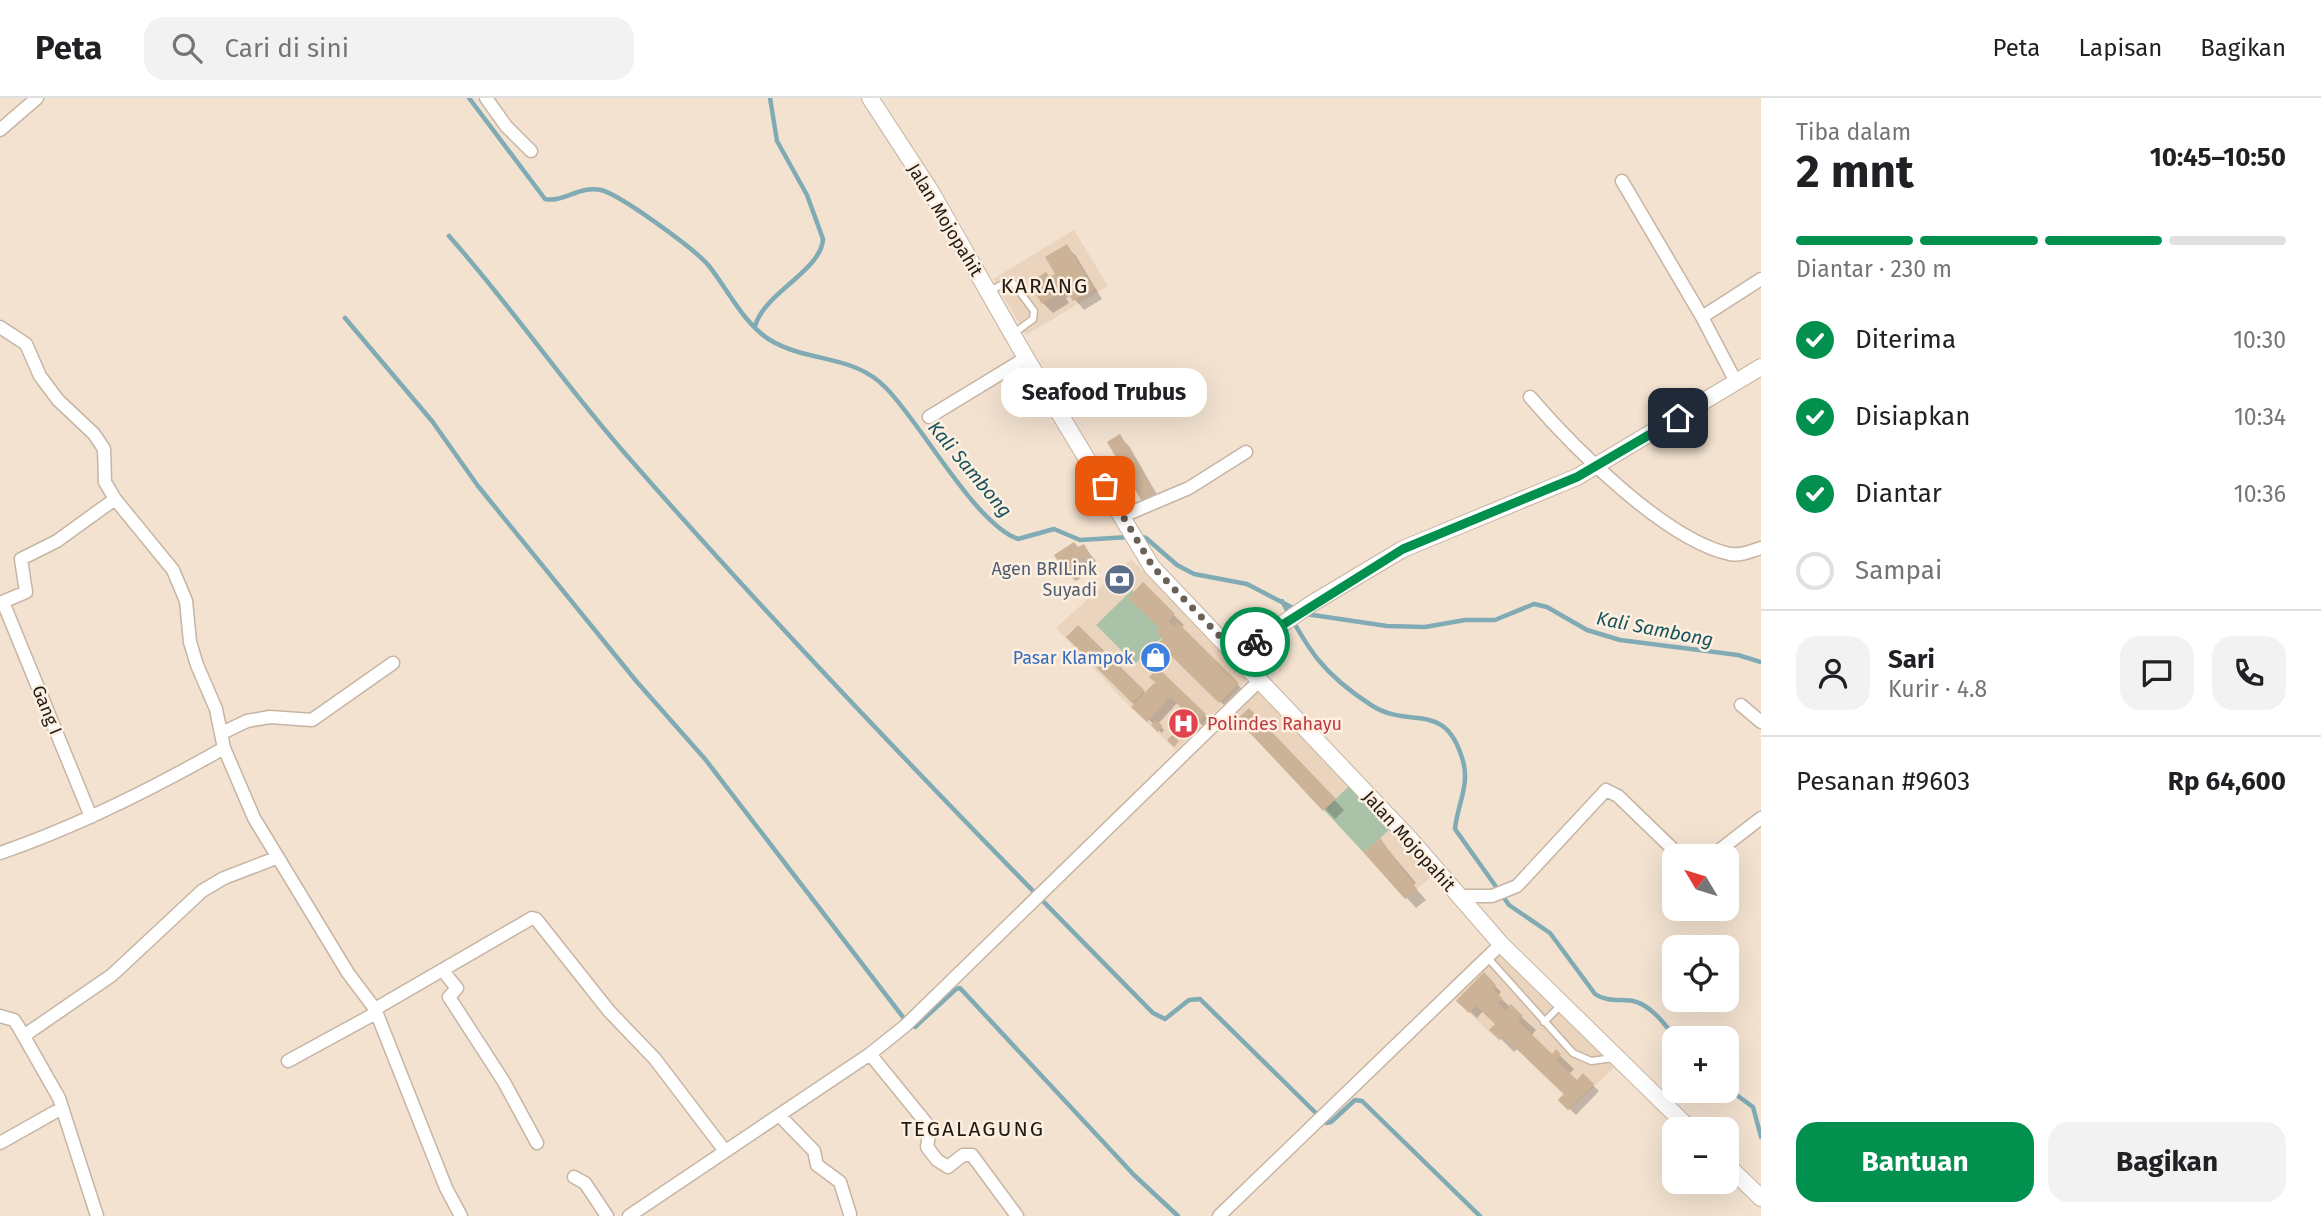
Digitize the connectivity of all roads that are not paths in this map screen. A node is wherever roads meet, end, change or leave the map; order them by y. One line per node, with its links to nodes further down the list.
1 (37, 98): 4 (street)
2 (486, 98): 5 (street)
3 (870, 98): 8 (street, Jalan Mojopahit)
4 (0, 130)
5 (531, 151)
6 (1622, 181): 9 (street)
7 (1761, 279): 9 (street)
8 (988, 292): 11 (street, Jalan Mojopahit); 11 (lane)
9 (1702, 317): 14 (street)
10 (0, 327): 19 (street)
11 (1013, 335): 12 (street, Jalan Mojopahit)
12 (1026, 358): 16 (street); 20 (street, Jalan Mojopahit)
13 (1761, 367): 14 (street)
14 (1735, 380): 18 (street)
15 (1530, 397): 18 (street)
16 (929, 417)
17 (1246, 452): 20 (street)
18 (1600, 466): 21 (street); 23 (street)
19 (115, 499): 22 (street); 28 (street)
20 (1125, 519): 23 (street, Jalan Mojopahit)
21 (1761, 548)
22 (2, 603): 30 (street, Gang I)
23 (1238, 655): 25 (street, Jalan Mojopahit)
24 (393, 663): 28 (street)
25 (1261, 679): 36 (street, Jalan Mojopahit); 47 (street)
26 (1741, 705): 27 (street)
27 (1761, 722)
28 (222, 733): 29 (street)
29 (224, 748): 30 (street); 35 (street)
30 (91, 817): 34 (street)
31 (1761, 818): 33 (street)
32 (1668, 844): 36 (street)
33 (1727, 844)
34 (0, 853)
35 (276, 858): 43 (street); 46 (street)
36 (1459, 896): 37 (street, Jalan Mojopahit)
37 (1501, 944): 38 (street); 39 (street, Jalan Mojopahit)
38 (1487, 957): 41 (lane); 65 (street)
39 (1517, 960): 41 (lane); 42 (street, Jalan Mojopahit)
40 (442, 970): 43 (street); 54 (street); 55 (street)
41 (1502, 973): 45 (lane)
42 (1562, 1004): 45 (lane); 48 (street, Jalan Mojopahit)
43 (375, 1011): 49 (street); 61 (street)
44 (0, 1016): 46 (street)
45 (1544, 1022): 48 (lane)
46 (25, 1035): 50 (street)
47 (870, 1054): 51 (street); 64 (street)
48 (1616, 1057): 52 (street, Jalan Mojopahit)
49 (288, 1061)
50 (62, 1108): 53 (street); 60 (street)
51 (779, 1115): 55 (street); 59 (street)
52 (1678, 1117)
53 (0, 1143)
54 (537, 1143)
55 (725, 1151): 63 (street)
56 (574, 1177): 62 (street)
57 (1739, 1177): 58 (street)
58 (1761, 1198)
59 (850, 1214)
60 (97, 1216)
61 (461, 1216)
62 (607, 1216)
63 (629, 1216)
64 (1017, 1216)
65 (1219, 1216)

